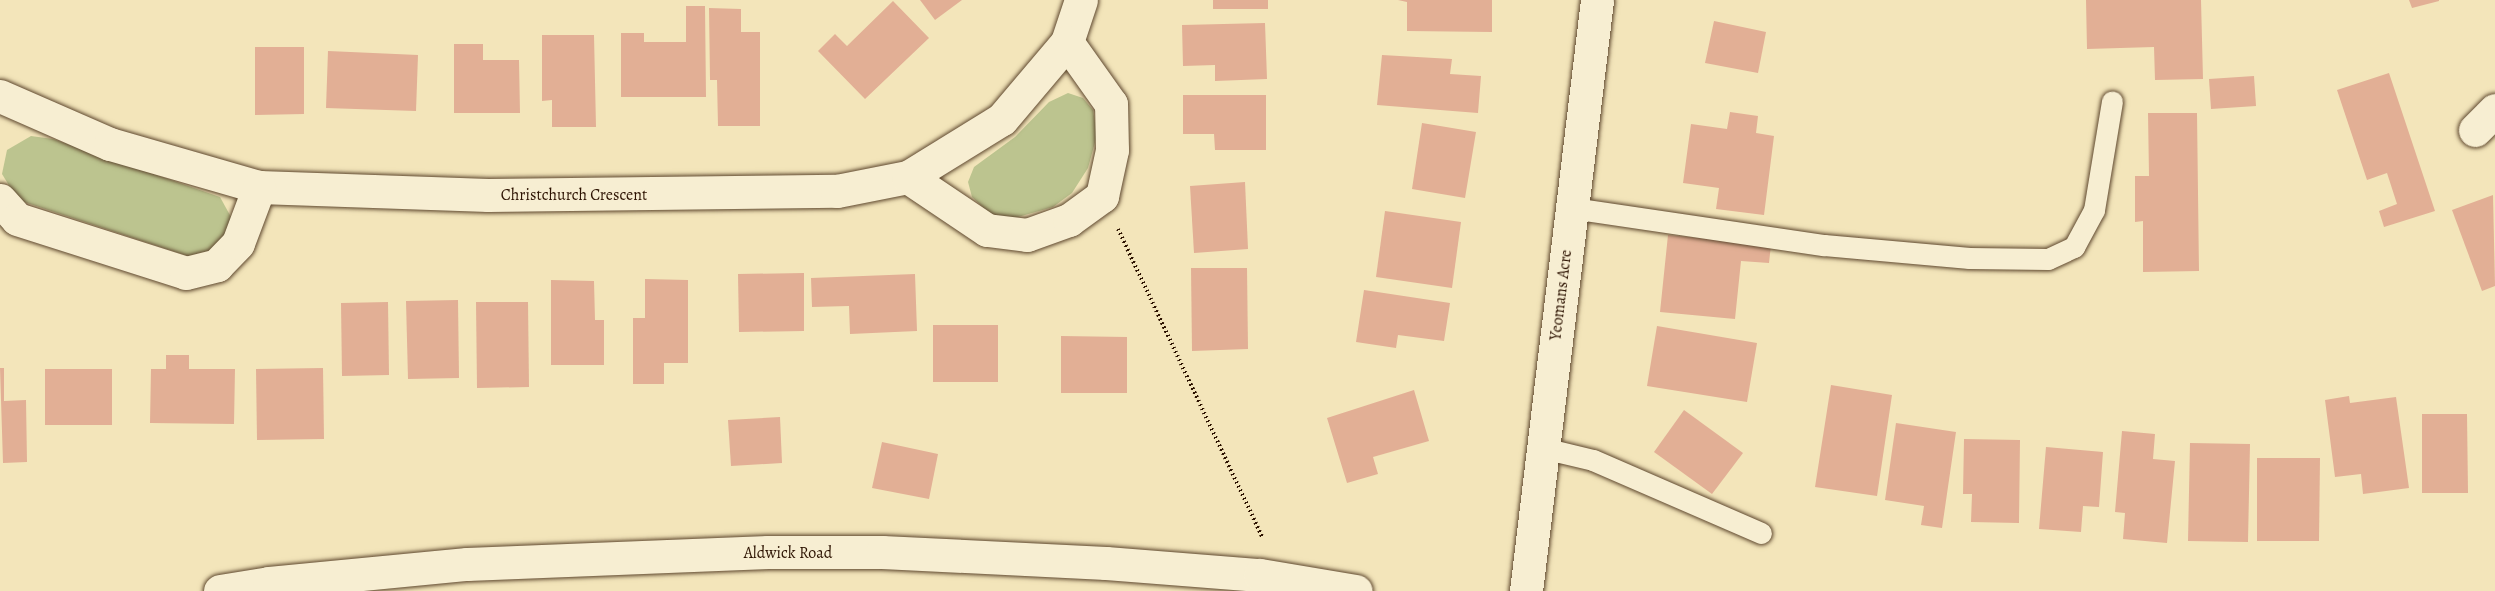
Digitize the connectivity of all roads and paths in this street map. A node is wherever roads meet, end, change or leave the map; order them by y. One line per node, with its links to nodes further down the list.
1 (1081, 0): 3 (street, Christchurch Crescent)
2 (1597, 0): 10 (street, Yeomans Acre)
3 (1067, 42): 6 (street, Christchurch Crescent); 8 (street)
4 (0, 96): 7 (street, Christchurch Crescent)
5 (2112, 101): 10 (lane)
6 (908, 177): 7 (street, Christchurch Crescent); 8 (street)
7 (259, 187): 9 (street)
8 (1102, 196): 13 (path)
9 (0, 200)
10 (1572, 208): 11 (street, Yeomans Acre)
11 (1543, 448): 12 (lane); 16 (street, Yeomans Acre)
12 (1761, 533)
13 (1260, 575): 14 (street, Aldwick Road); 15 (street, Aldwick Road)
14 (220, 591)
15 (1350, 591)
16 (1526, 591)

